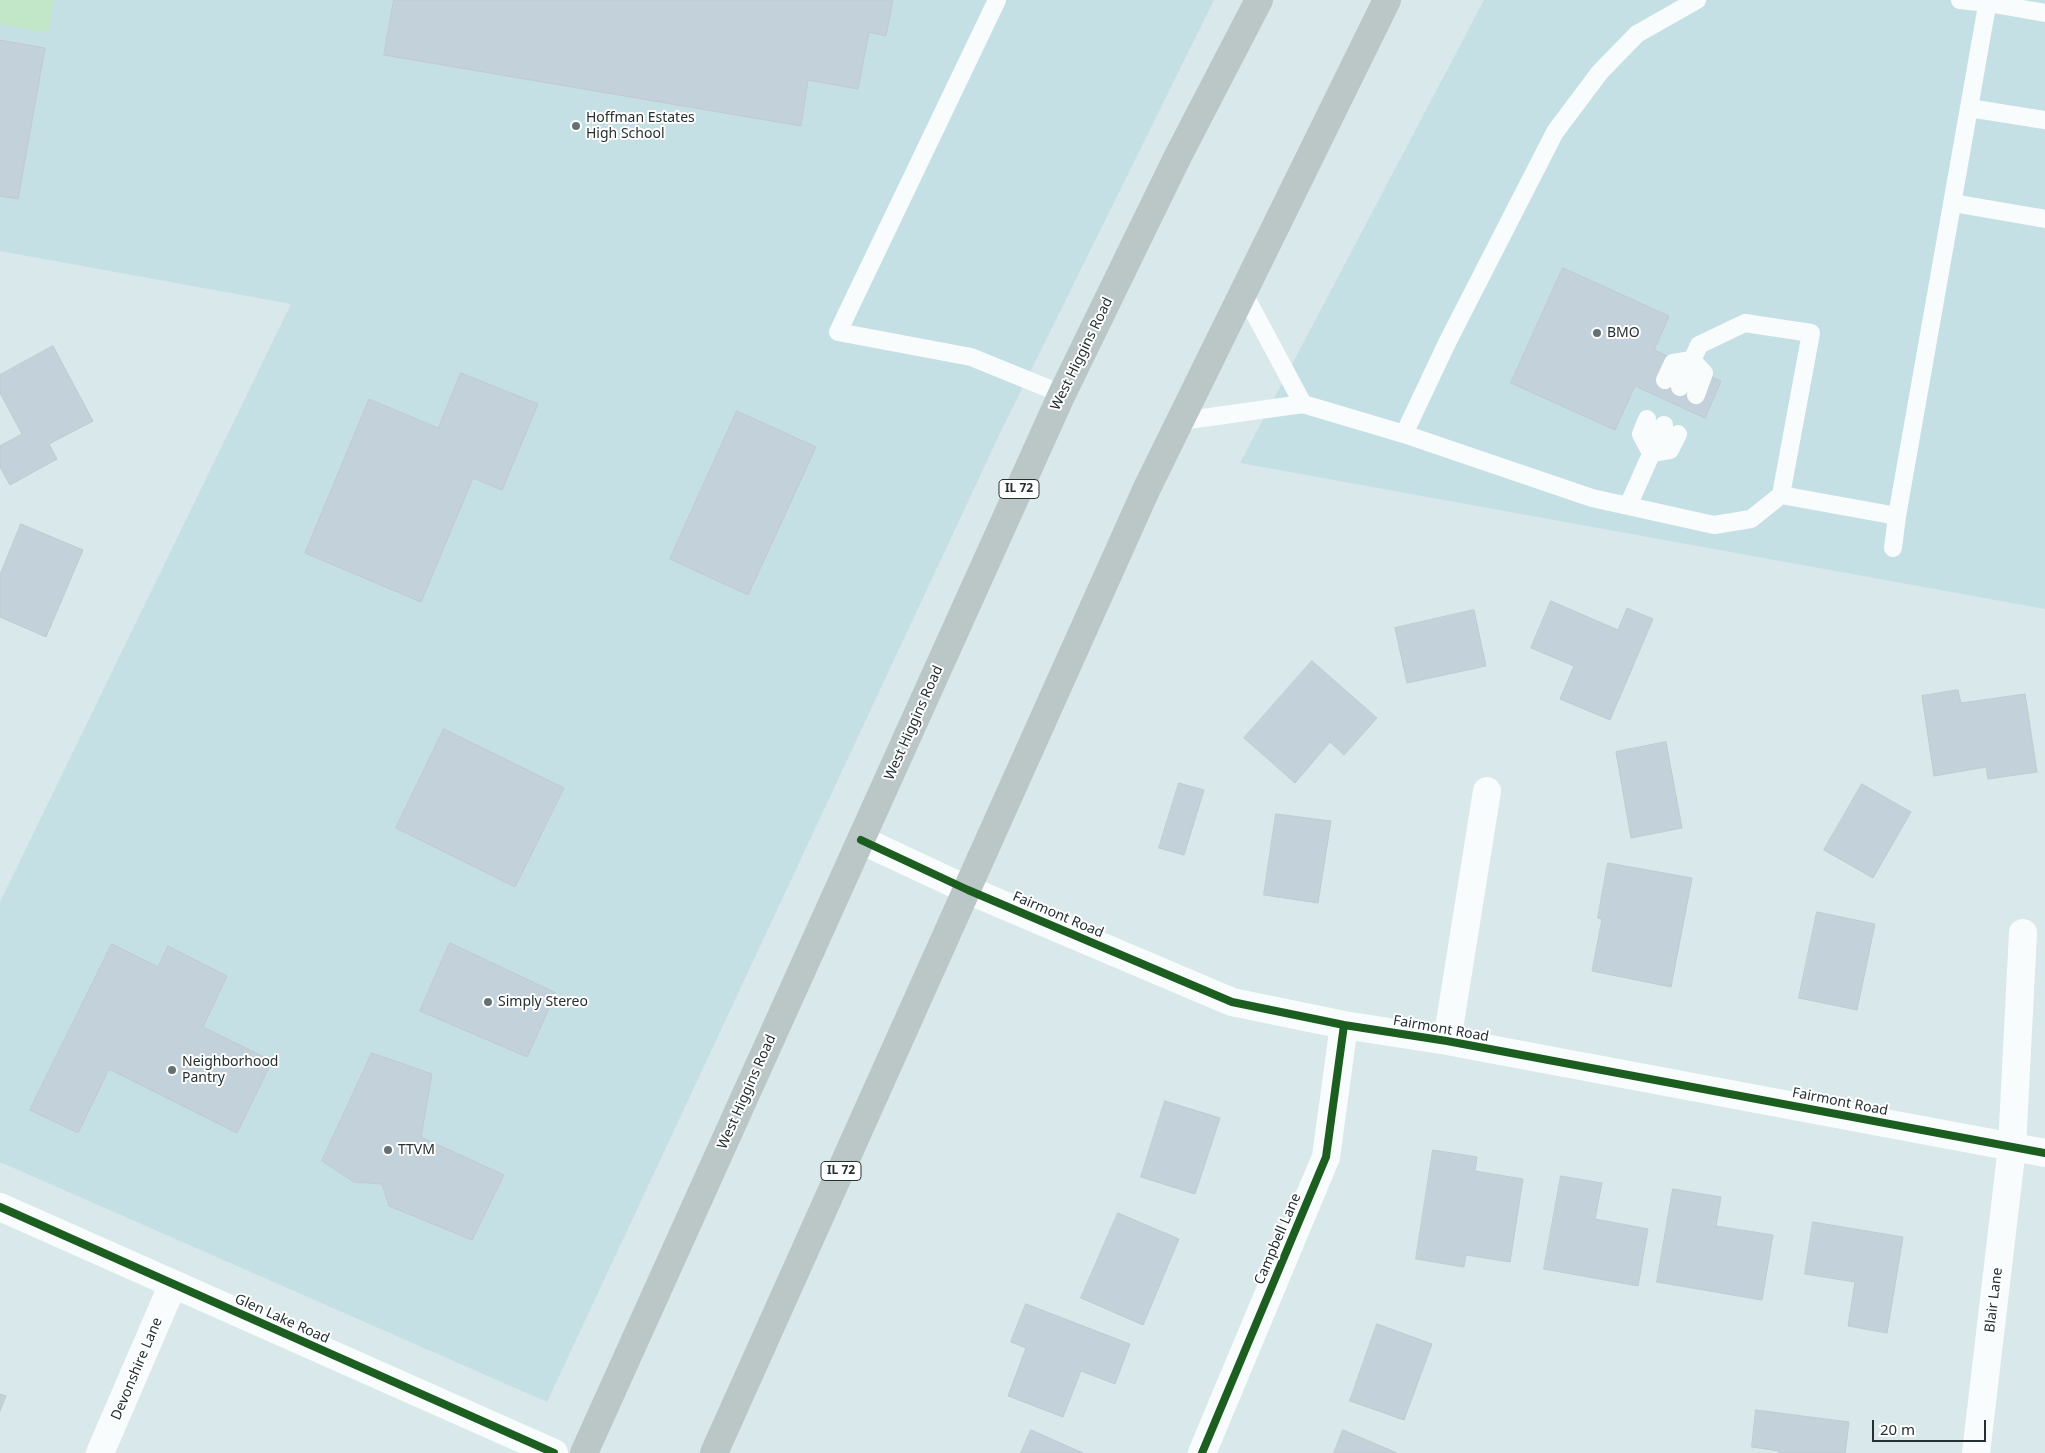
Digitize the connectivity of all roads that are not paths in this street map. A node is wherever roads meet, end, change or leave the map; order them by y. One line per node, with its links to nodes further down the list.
1 (997, 0): 15 (lane)
2 (1259, 0): 15 (main road, West Higgins Road / IL 72)
3 (1387, 0): 12 (main road, IL 72)
4 (1697, 0): 21 (lane)
5 (1960, 0): 6 (lane)
6 (1988, 1): 7 (lane); 8 (lane)
7 (2045, 14)
8 (1969, 108): 9 (lane); 10 (lane)
9 (2045, 120)
10 (1953, 203): 11 (lane); 25 (lane)
11 (2045, 219)
12 (1243, 292): 17 (lane); 19 (main road, IL 72)
13 (1692, 360): 14 (lane); 16 (lane); 23 (lane)
14 (1672, 383)
15 (1062, 394): 28 (main road, West Higgins Road / IL 72)
16 (1696, 395)
17 (1303, 404): 19 (lane); 21 (lane)
18 (1647, 419): 22 (lane)
19 (1181, 421): 29 (main road, IL 72)
20 (1671, 430): 22 (lane)
21 (1404, 434): 24 (lane)
22 (1651, 453): 24 (lane)
23 (1781, 495): 24 (lane); 25 (lane)
24 (1628, 506)
25 (1897, 516): 26 (lane)
26 (1893, 548)
27 (1487, 791): 32 (street, Fairmont Road)
28 (861, 840): 29 (street, Fairmont Road); 39 (main road, West Higgins Road / IL 72)
29 (968, 890): 31 (street, Fairmont Road); 40 (main road, IL 72)
30 (2023, 933): 33 (street)
31 (1344, 1025): 32 (street, Fairmont Road); 41 (street, Campbell Lane)
32 (1447, 1042): 33 (street, Fairmont Road)
33 (2012, 1147): 34 (street, Fairmont Road); 42 (street, Blair Lane)
34 (2045, 1152)
35 (0, 1207): 36 (street, Glen Lake Road)
36 (173, 1284): 37 (street, Devonshire Lane); 38 (street, Glen Lake Road)
37 (100, 1453)
38 (554, 1453)
39 (584, 1453)
40 (714, 1453)
41 (1202, 1453)
42 (1976, 1453)

